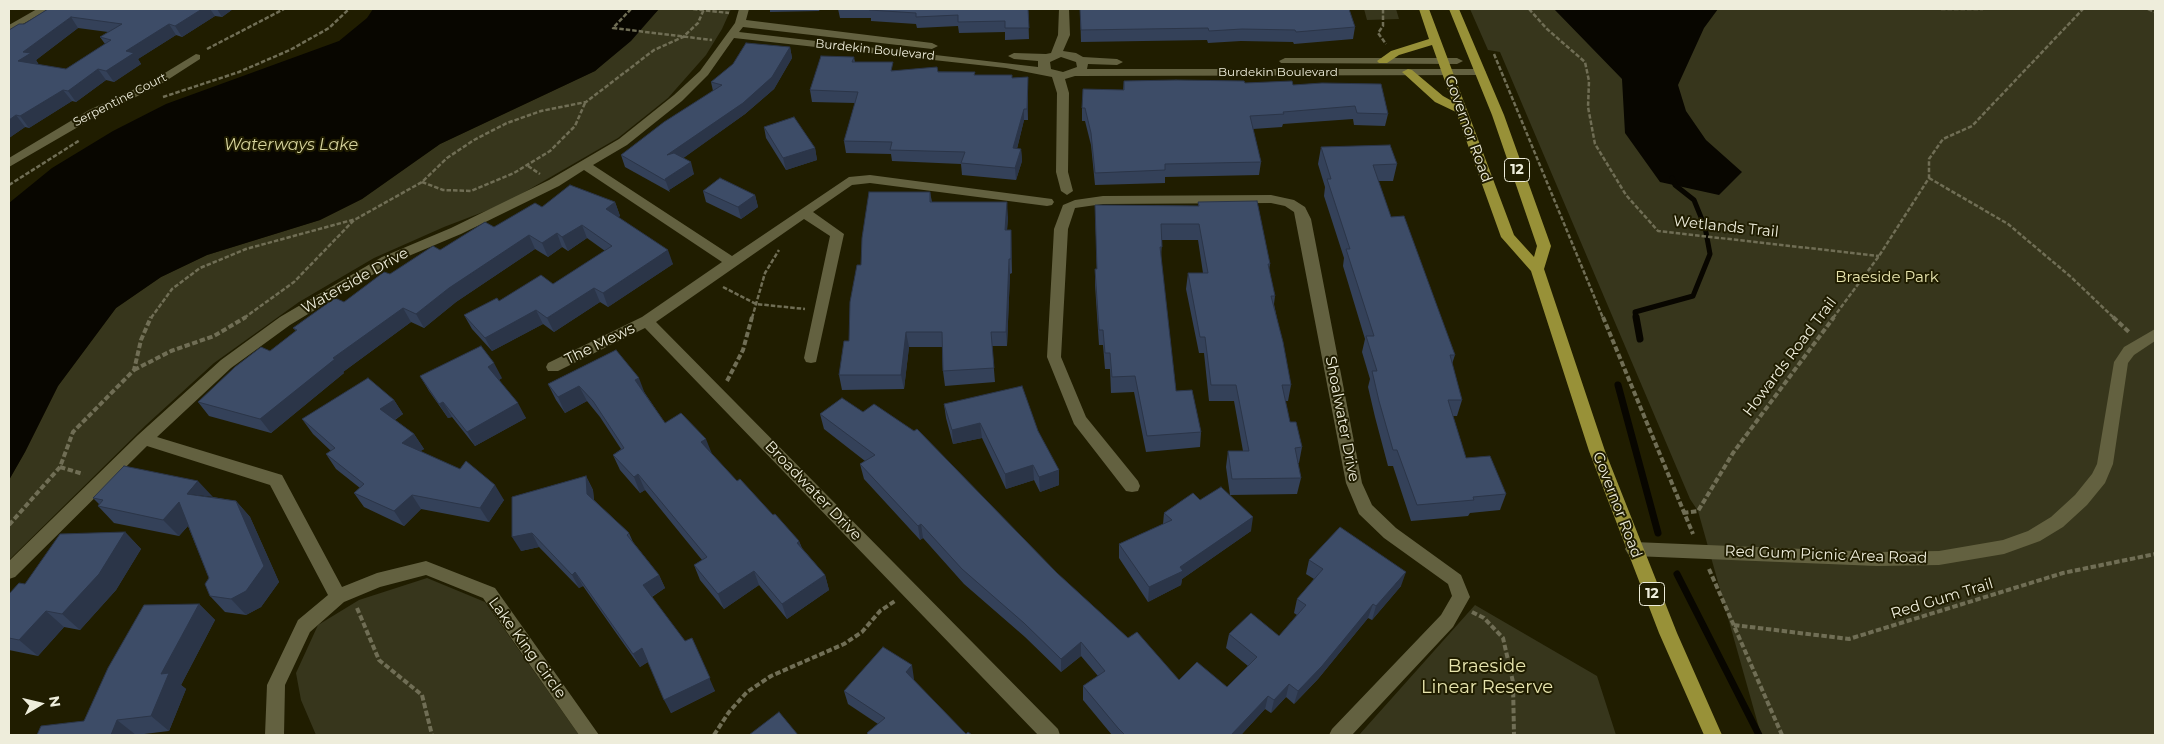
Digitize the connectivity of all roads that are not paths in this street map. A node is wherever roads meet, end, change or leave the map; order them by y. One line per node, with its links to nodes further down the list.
1 (24, 9): 6 (street)
2 (44, 9): 8 (street)
3 (1064, 9): 9 (street)
4 (1424, 9): 10 (main road, Governor Road / 12)
5 (1454, 9): 16 (main road, Governor Road / 12)
6 (9, 17)
7 (737, 25): 11 (street, Burdekin Boulevard); 18 (street, Burdekin Boulevard); 23 (street, Waterside Drive)
8 (9, 29)
9 (1064, 35): 11 (street); 13 (street)
10 (1436, 40): 14 (main road); 15 (main road, Governor Road / 12)
11 (1052, 56): 13 (street, Burdekin Boulevard); 18 (street)
12 (196, 57): 22 (street, Serpentine Court)
13 (1076, 57): 14 (street, Burdekin Boulevard); 19 (street)
14 (1383, 61): 15 (street, Burdekin Boulevard)
15 (1445, 67): 16 (street, Burdekin Boulevard); 17 (street, Burdekin Boulevard); 21 (main road, Governor Road / 12)
16 (1478, 67): 27 (main road, Governor Road / 12)
17 (1408, 72): 19 (street, Burdekin Boulevard); 21 (main road)
18 (1052, 74): 19 (street, Burdekin Boulevard); 20 (street)
19 (1074, 74): 20 (street)
20 (1063, 93): 24 (street)
21 (1461, 110): 27 (main road, Governor Road / 12)
22 (9, 164)
23 (586, 166): 26 (street); 32 (street, Waterside Drive)
24 (1062, 199): 25 (street); 33 (street); 40 (street, Shoalwater Drive)
25 (803, 212): 26 (street); 30 (street)
26 (733, 263): 28 (street)
27 (1537, 269): 34 (main road, Governor Road / 12)
28 (647, 321): 31 (street, The Mews); 39 (street, Broadwater Drive)
29 (2155, 334): 34 (street, Red Gum Picnic Area Road)
30 (811, 358)
31 (553, 367)
32 (144, 439): 35 (street, Waterside Drive); 36 (street)
33 (1132, 486)
34 (1634, 549): 41 (main road, Governor Road / 12)
35 (9, 572)
36 (338, 597): 37 (street, Lake King Circle); 38 (street, Lake King Circle)
37 (274, 735)
38 (590, 735)
39 (1051, 735)
40 (1339, 735)
41 (1713, 735)

